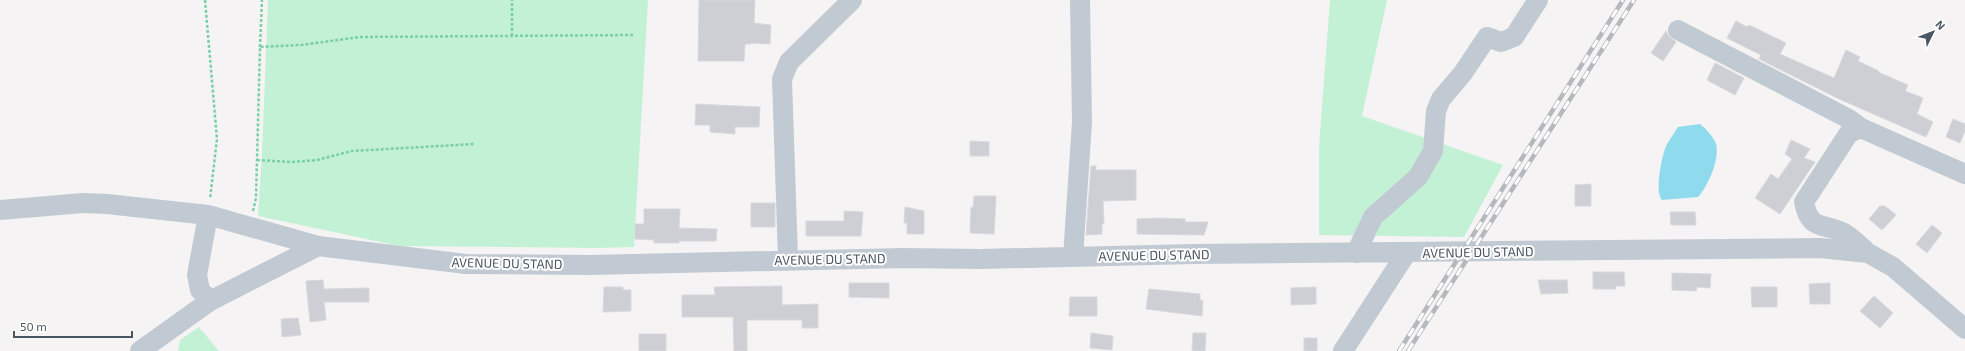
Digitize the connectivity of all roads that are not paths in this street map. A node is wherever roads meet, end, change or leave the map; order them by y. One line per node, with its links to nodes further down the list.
1 (852, 0): 14 (street)
2 (1080, 0): 13 (street)
3 (1538, 0): 11 (street)
4 (1678, 30): 5 (street)
5 (1861, 128): 6 (street); 12 (street)
6 (1965, 174)
7 (0, 210): 8 (street, AVENUE DU STAND)
8 (208, 215): 9 (street, AVENUE DU STAND); 15 (street)
9 (318, 246): 14 (street, AVENUE DU STAND); 15 (street)
10 (1407, 252): 11 (street, AVENUE DU STAND); 12 (street, AVENUE DU STAND); 18 (street)
11 (1356, 253): 13 (street, AVENUE DU STAND)
12 (1868, 253): 16 (street, AVENUE DU STAND)
13 (1073, 257): 14 (street, AVENUE DU STAND)
14 (788, 259)
15 (210, 300): 17 (street)
16 (1965, 329)
17 (140, 351)
18 (1343, 351)

